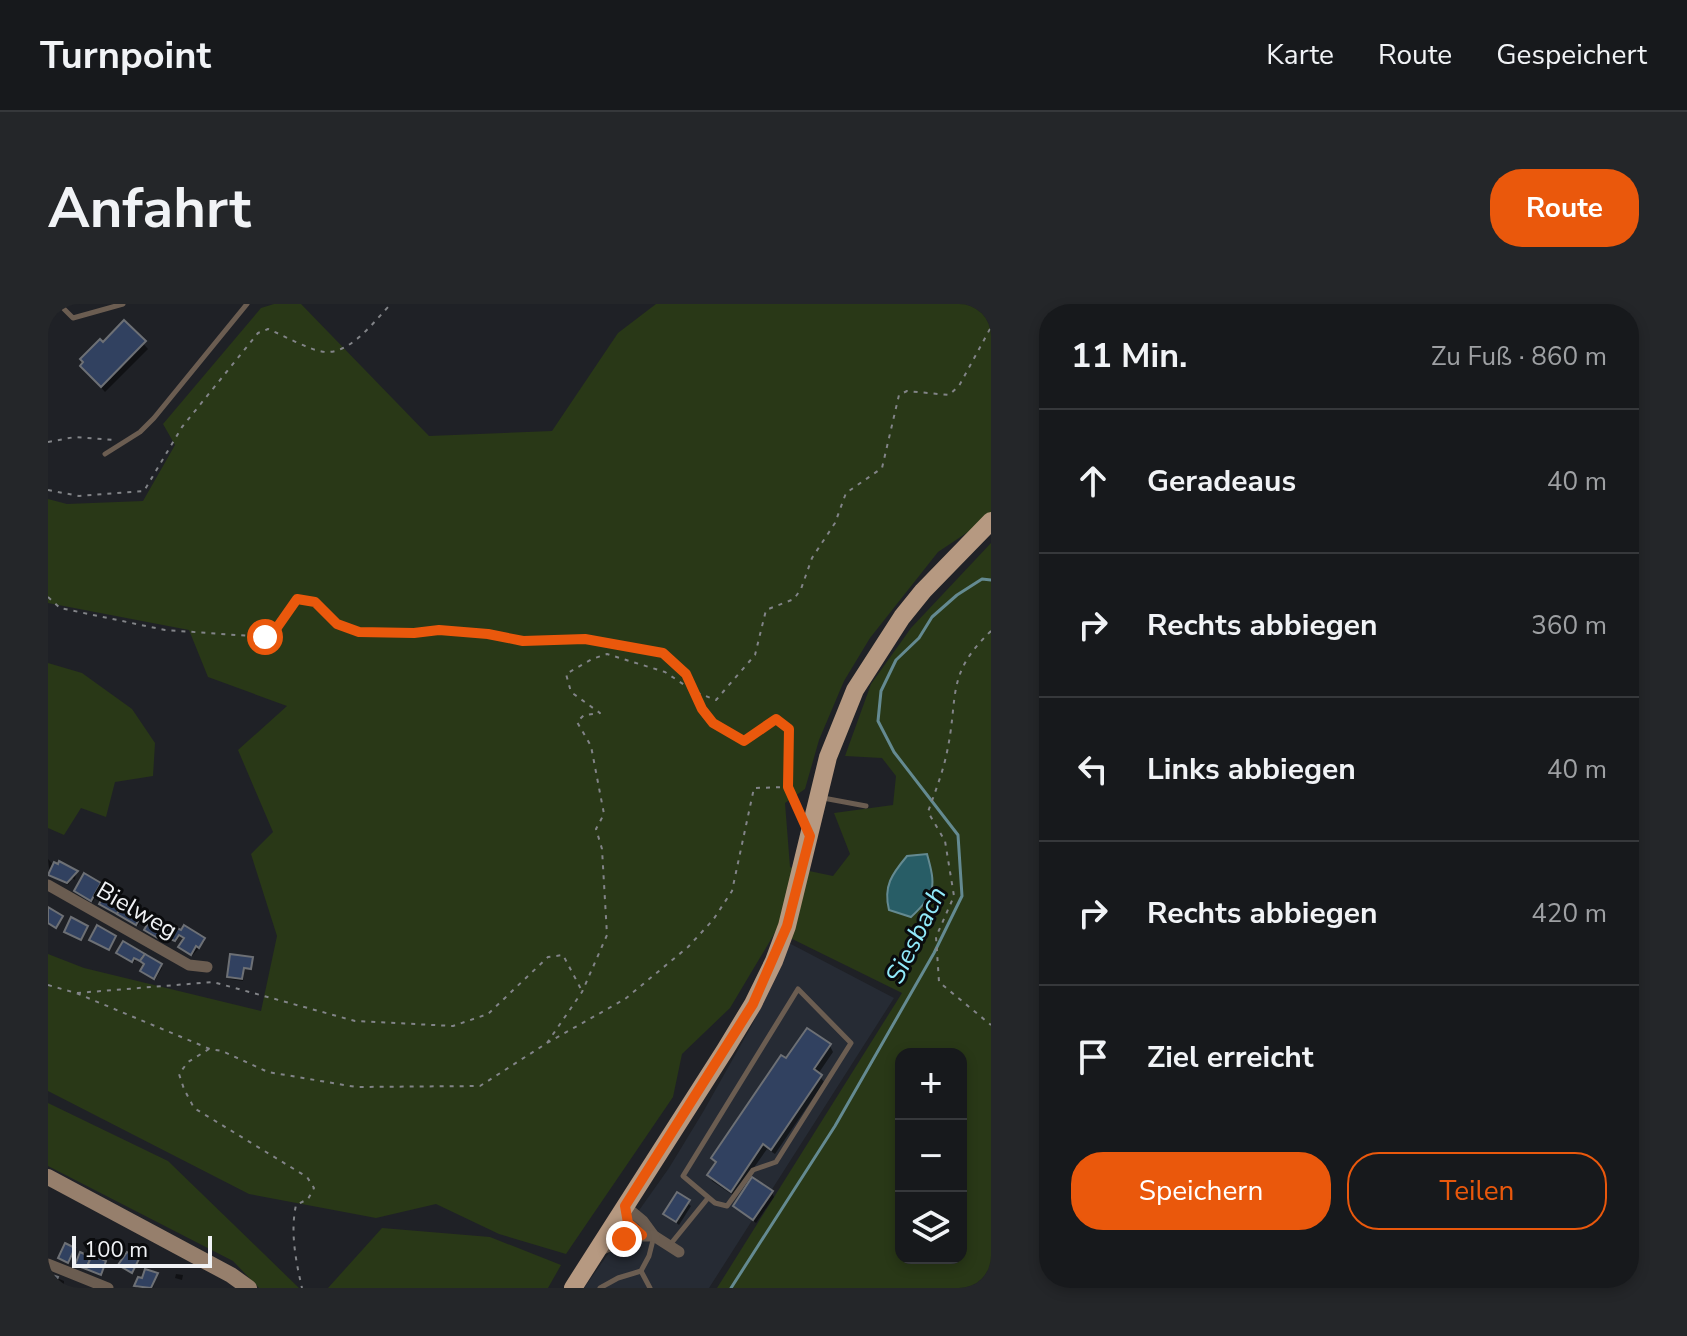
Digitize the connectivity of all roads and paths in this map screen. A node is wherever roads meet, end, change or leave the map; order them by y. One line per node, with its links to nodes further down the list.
1 (59, 304): 2 (lane)
2 (123, 304)
3 (247, 304): 6 (lane)
4 (391, 304): 9 (path)
5 (991, 327): 13 (path)
6 (126, 441): 7 (path); 8 (lane)
7 (48, 442)
8 (105, 454)
9 (48, 490)
10 (991, 521): 15 (main road)
11 (48, 597): 13 (path)
12 (991, 631): 23 (path)
13 (695, 692): 14 (path); 21 (path)
14 (788, 787): 17 (path); 24 (path)
15 (818, 797): 16 (lane); 17 (main road)
16 (866, 806)
17 (810, 836): 28 (main road)
18 (48, 885): 19 (street, Bielweg)
19 (207, 967)
20 (48, 985): 22 (path)
21 (582, 992): 22 (path); 24 (path)
22 (76, 993): 25 (path)
23 (991, 1025)
24 (547, 1043): 25 (path)
25 (210, 1049): 36 (path)
26 (48, 1177): 35 (street)
27 (708, 1198): 27 (lane); 30 (lane)
28 (625, 1206): 29 (street); 31 (main road)
29 (648, 1236): 30 (street); 31 (street); 33 (lane)
30 (674, 1249)
31 (595, 1252): 37 (main road)
32 (48, 1264): 34 (street)
33 (641, 1271): 38 (lane); 39 (lane)
34 (108, 1288)
35 (249, 1288)
36 (302, 1288)
37 (573, 1288)
38 (600, 1288)
39 (650, 1288)

